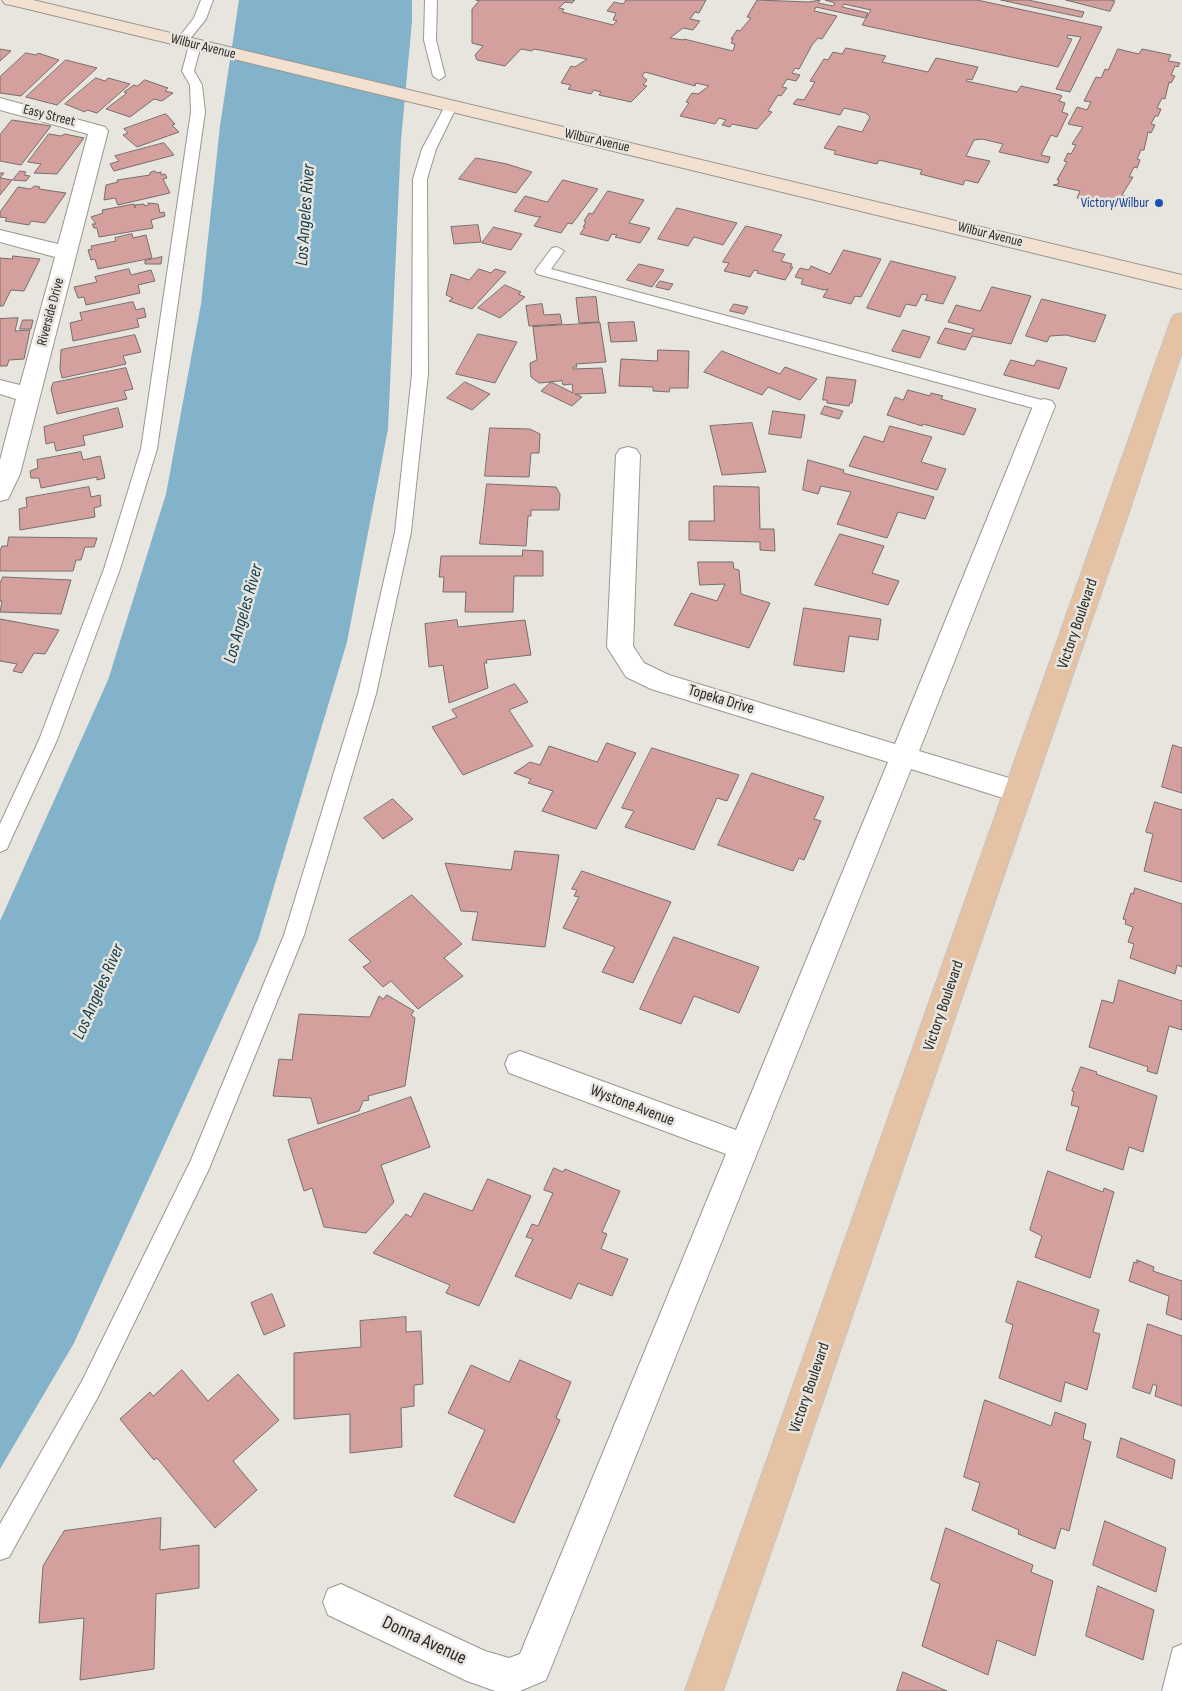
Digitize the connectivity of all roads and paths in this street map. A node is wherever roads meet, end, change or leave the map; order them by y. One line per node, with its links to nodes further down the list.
1 (11, 0): 4 (main road, Wilbur Avenue)
2 (207, 0): 4 (lane)
3 (431, 0): 5 (lane)
4 (194, 45): 7 (main road, Wilbur Avenue); 21 (lane)
5 (439, 76)
6 (0, 104): 8 (street, Easy Street)
7 (441, 104): 12 (main road, Wilbur Avenue); 24 (lane)
8 (98, 130): 10 (street, Riverside Drive)
9 (0, 236): 10 (street)
10 (68, 251): 15 (street, Riverside Drive)
11 (557, 251): 16 (lane)
12 (1182, 282)
13 (1182, 320): 20 (main road, Victory Boulevard)
14 (0, 387): 15 (street)
15 (28, 396): 18 (street, Riverside Drive)
16 (1044, 406): 19 (street)
17 (628, 455): 19 (street, Topeka Drive)
18 (0, 493)
19 (903, 757): 20 (street, Topeka Drive); 23 (street)
20 (1019, 792): 27 (main road, Victory Boulevard)
21 (0, 844)
22 (520, 1064): 23 (street, Wystone Avenue)
23 (744, 1147): 25 (street, Donna Avenue)
24 (0, 1548)
25 (341, 1602)
26 (1182, 1657): 28 (lane)
27 (704, 1691)
28 (1175, 1691)

